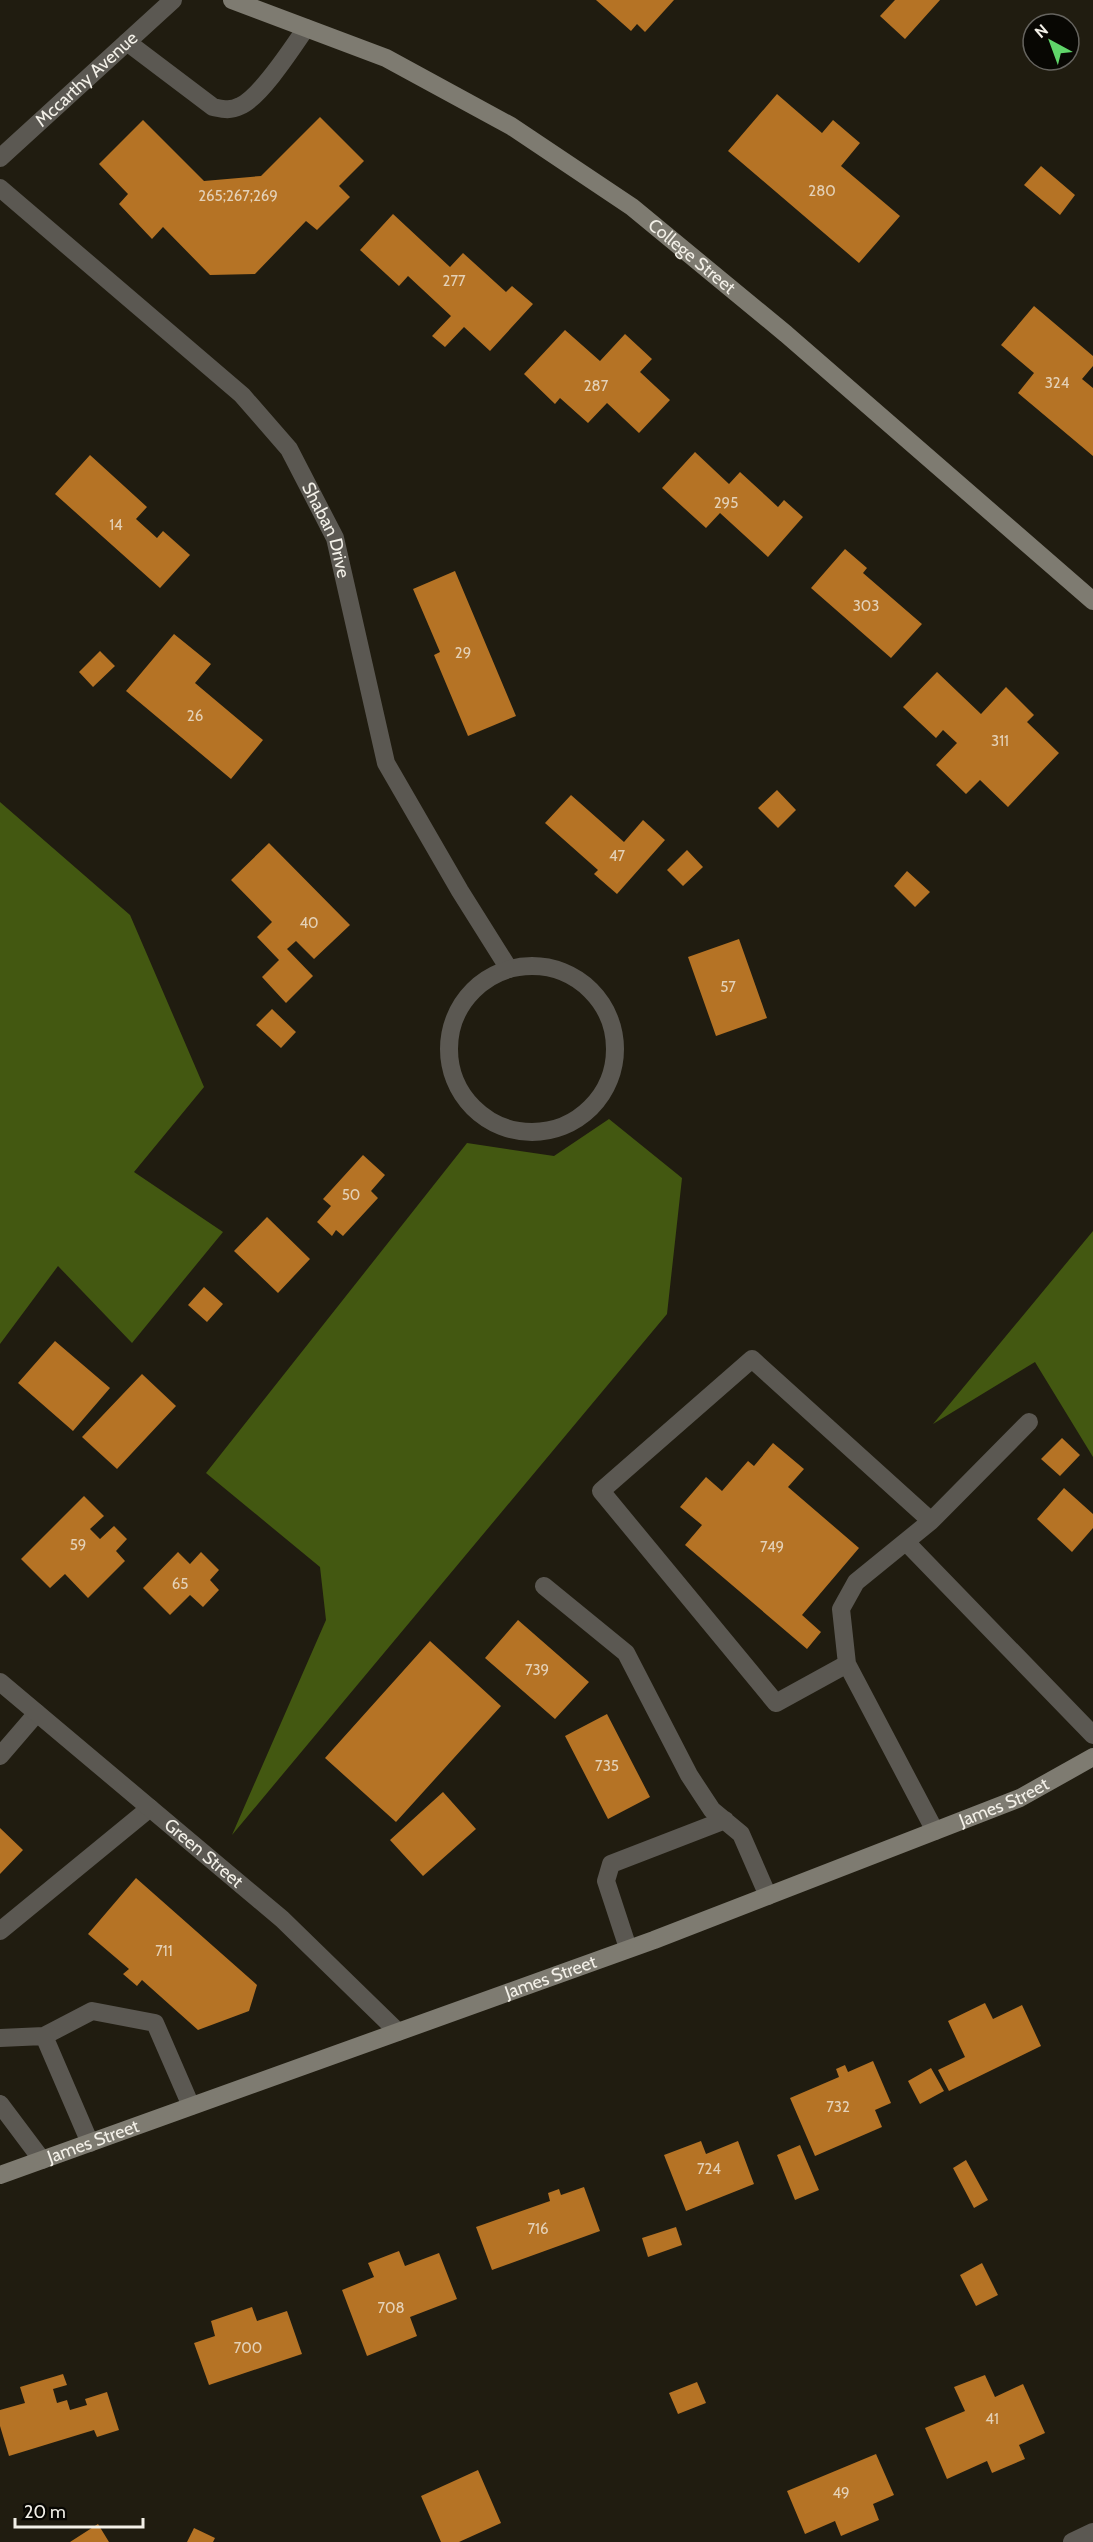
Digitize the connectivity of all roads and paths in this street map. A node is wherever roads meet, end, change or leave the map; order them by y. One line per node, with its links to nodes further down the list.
1 (173, 0): 4 (street, Mccarthy Avenue)
2 (232, 0): 3 (main road, College Street)
3 (306, 28): 4 (street); 7 (main road, College Street)
4 (127, 42): 5 (street, Mccarthy Avenue)
5 (0, 158)
6 (0, 188): 8 (street, Shaban Drive)
7 (1093, 601)
8 (509, 969): 8 (street)
9 (1029, 1422): 10 (street)
10 (931, 1521): 11 (street); 13 (street)
11 (906, 1542): 13 (street); 16 (street)
12 (544, 1586): 20 (street)
13 (847, 1664): 21 (street)
14 (0, 1682): 15 (street, Green Street)
15 (37, 1713): 17 (street); 19 (street, Green Street)
16 (1093, 1735)
17 (0, 1756)
18 (1093, 1757): 21 (main road, James Street)
19 (150, 1808): 23 (street); 25 (street, Green Street)
20 (725, 1820): 22 (street); 24 (street)
21 (935, 1831): 22 (main road, James Street)
22 (768, 1896): 24 (main road, James Street)
23 (0, 1931)
24 (628, 1947): 25 (main road, James Street)
25 (398, 2032): 29 (main road, James Street)
26 (44, 2036): 27 (street); 29 (street); 30 (street)
27 (0, 2038)
28 (0, 2104): 31 (street)
29 (191, 2106): 30 (main road, James Street)
30 (90, 2142): 31 (main road, James Street)
31 (42, 2160): 32 (main road, James Street)
32 (0, 2175)
33 (1093, 2532): 34 (street)
34 (1072, 2542)

